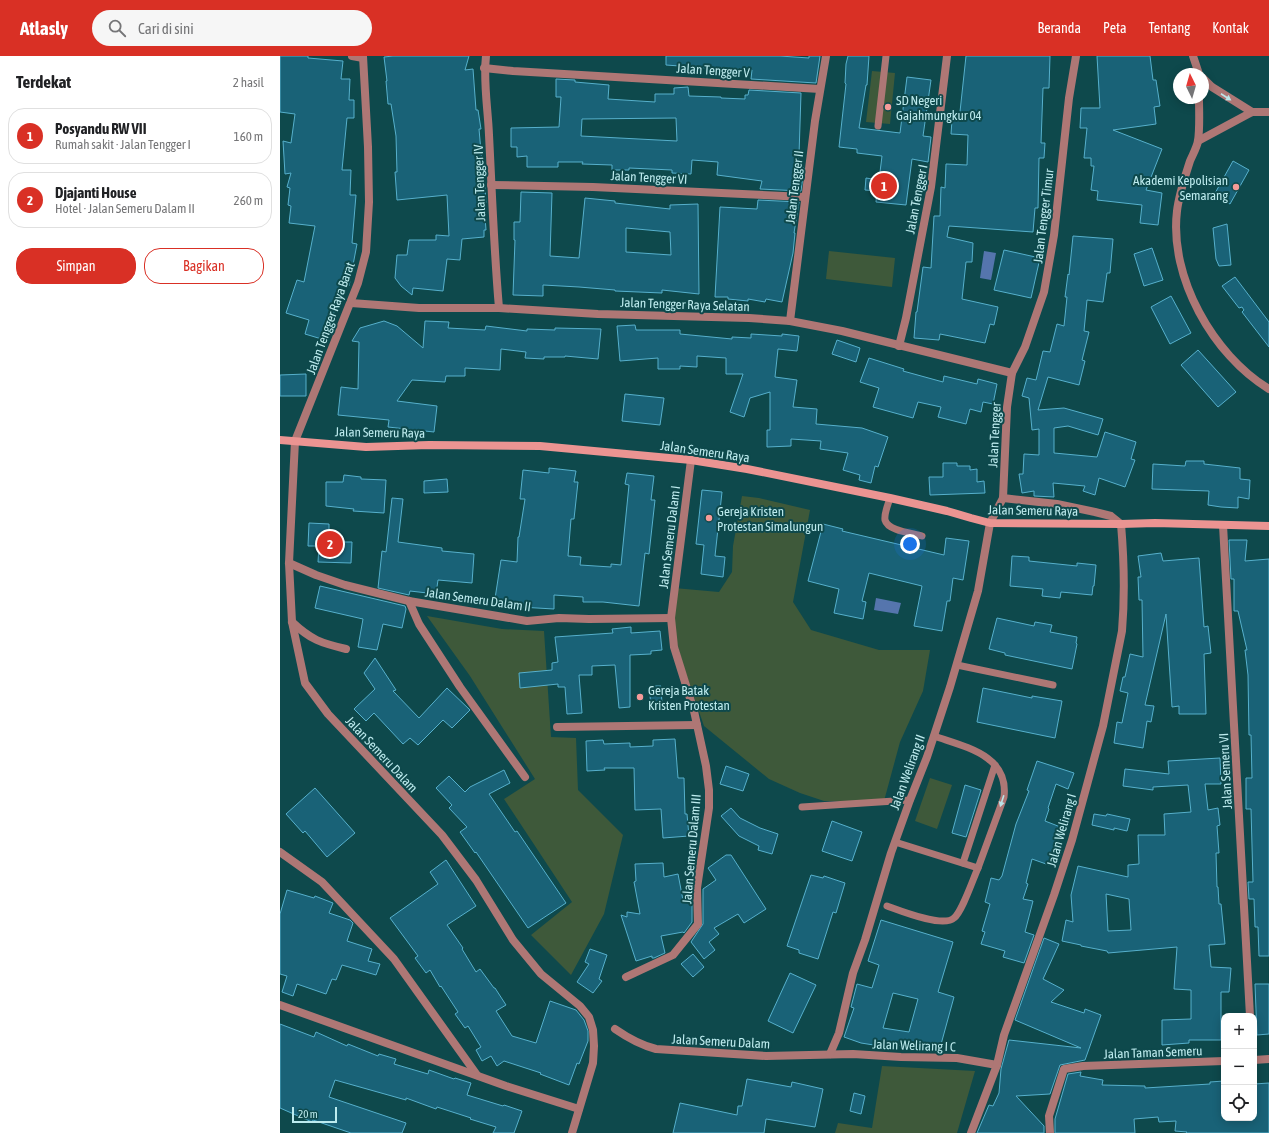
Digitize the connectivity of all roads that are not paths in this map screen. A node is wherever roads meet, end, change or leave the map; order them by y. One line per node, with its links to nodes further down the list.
1 (352, 56): 8 (street)
2 (486, 56): 9 (street, Jalan Tengger IV)
3 (826, 56): 12 (street, Jalan Tengger II)
4 (886, 56): 16 (lane)
5 (947, 56): 23 (street, Jalan Tengger I)
6 (1076, 56): 24 (street, Jalan Tengger Timur)
7 (1193, 56): 10 (street)
8 (363, 57): 20 (street, Jalan Tengger Raya Barat)
9 (484, 68): 12 (street, Jalan Tengger V); 18 (street, Jalan Tengger IV)
10 (1197, 68)
11 (1209, 85): 14 (street, one-way to 14)
12 (820, 89): 19 (street, Jalan Tengger II)
13 (1199, 104): 17 (street)
14 (1252, 112): 15 (street); 17 (street)
15 (1269, 112)
16 (878, 126)
17 (1198, 141): 25 (street)
18 (491, 185): 19 (street, Jalan Tengger VI); 21 (street, Jalan Tengger IV)
19 (805, 197): 22 (street, Jalan Tengger II)
20 (351, 303): 21 (street, Jalan Tengger Raya Selatan); 27 (street, Jalan Tengger Raya Barat)
21 (498, 308): 22 (street, Jalan Tengger Raya Selatan)
22 (790, 321): 23 (street, Jalan Tengger Raya Selatan)
23 (899, 346): 24 (street, Jalan Tengger Raya Selatan)
24 (1012, 373): 30 (street, Jalan Tengger)
25 (1269, 389)
26 (280, 440): 27 (street, Jalan Semeru Raya)
27 (295, 441): 28 (street, Jalan Semeru Raya); 36 (street, Jalan Semeru Dalam)
28 (691, 460): 29 (street, Jalan Semeru Raya); 38 (street, Jalan Semeru Dalam I)
29 (890, 498): 31 (street, Jalan Semeru Raya); 35 (lane)
30 (1003, 498): 31 (street, Jalan Welirang II); 32 (street, Jalan Semeru Raya)
31 (990, 523): 32 (street, Jalan Semeru Raya); 41 (street, Jalan Welirang II)
32 (1121, 524): 33 (street, Jalan Semeru Raya); 63 (street, Jalan Welirang I)
33 (1223, 525): 34 (street, Jalan Semeru Raya); 57 (street, Jalan Semeru VI)
34 (1269, 526)
35 (922, 536)
36 (289, 563): 37 (street, Jalan Semeru Dalam II); 39 (street, Jalan Semeru Dalam)
37 (409, 601): 38 (street, Jalan Semeru Dalam II); 47 (street)
38 (670, 618): 43 (street, Jalan Semeru Dalam III)
39 (292, 622): 40 (street); 65 (street, Jalan Semeru Dalam)
40 (346, 649)
41 (957, 665): 42 (lane); 45 (street, Jalan Welirang II)
42 (1053, 685)
43 (697, 725): 44 (street); 55 (street, Jalan Semeru Dalam III)
44 (557, 727)
45 (934, 736): 46 (lane); 48 (street, Jalan Welirang II)
46 (995, 765): 52 (lane); 53 (lane, one-way to 53)
47 (524, 777)
48 (910, 800): 49 (lane); 50 (street, Jalan Welirang II)
49 (802, 807)
50 (895, 842): 52 (lane); 59 (street, Jalan Welirang II)
51 (280, 852): 64 (street)
52 (963, 863): 53 (lane)
53 (978, 868): 54 (lane)
54 (887, 906)
55 (626, 977)
56 (280, 1005): 64 (street)
57 (1250, 1013)
58 (615, 1028): 59 (street, Jalan Semeru Dalam)
59 (830, 1054): 63 (street, Jalan Welirang I C)
60 (1269, 1059): 61 (street)
61 (1257, 1060)
62 (1221, 1061): 68 (street, Jalan Taman Semeru)
63 (997, 1065): 67 (street, Jalan Welirang I)
64 (476, 1075): 65 (street)
65 (579, 1109): 66 (street)
66 (572, 1133)
67 (971, 1133)
68 (1050, 1133)

